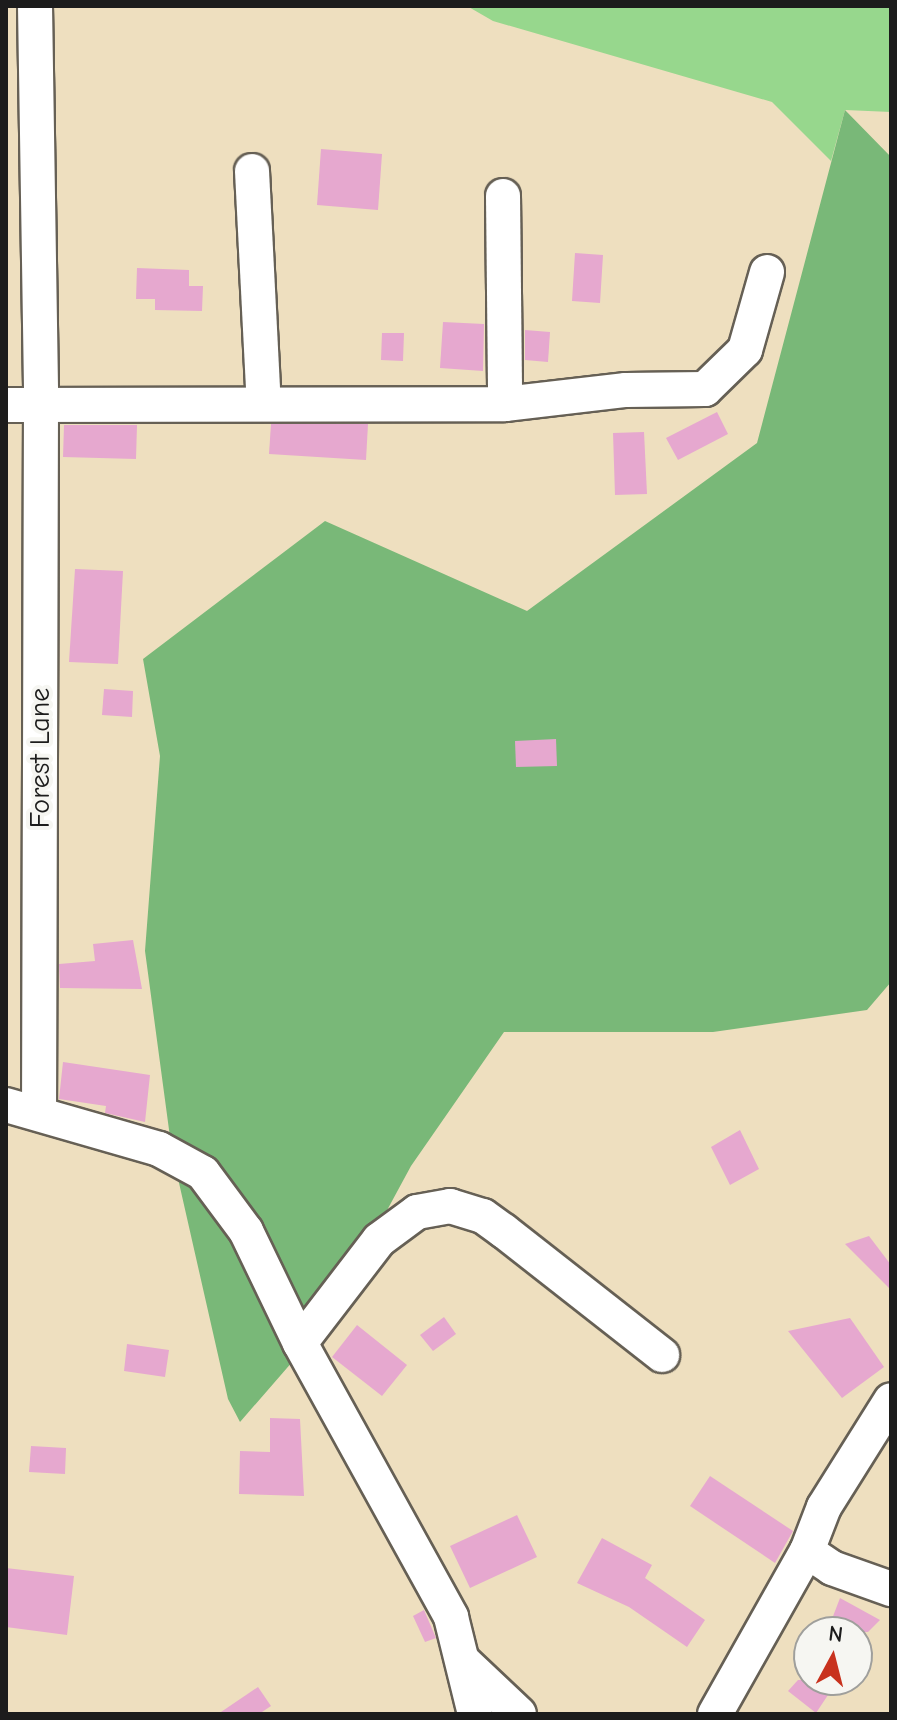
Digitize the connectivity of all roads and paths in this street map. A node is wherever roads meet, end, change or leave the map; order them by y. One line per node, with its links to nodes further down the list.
1 (35, 6): 8 (street, Forest Lane)
2 (252, 171): 5 (street)
3 (503, 196): 6 (street)
4 (767, 272): 6 (street)
5 (264, 404): 6 (street); 8 (street)
6 (505, 404)
7 (6, 405): 8 (street)
8 (41, 405): 9 (street, Forest Lane)
9 (22, 1108): 10 (street)
10 (300, 1343): 11 (street); 15 (street)
11 (662, 1355)
12 (891, 1400): 13 (street)
13 (807, 1551): 14 (street); 18 (street)
14 (891, 1589)
15 (463, 1661): 16 (street); 17 (street)
16 (475, 1714)
17 (519, 1714)
18 (715, 1714)

